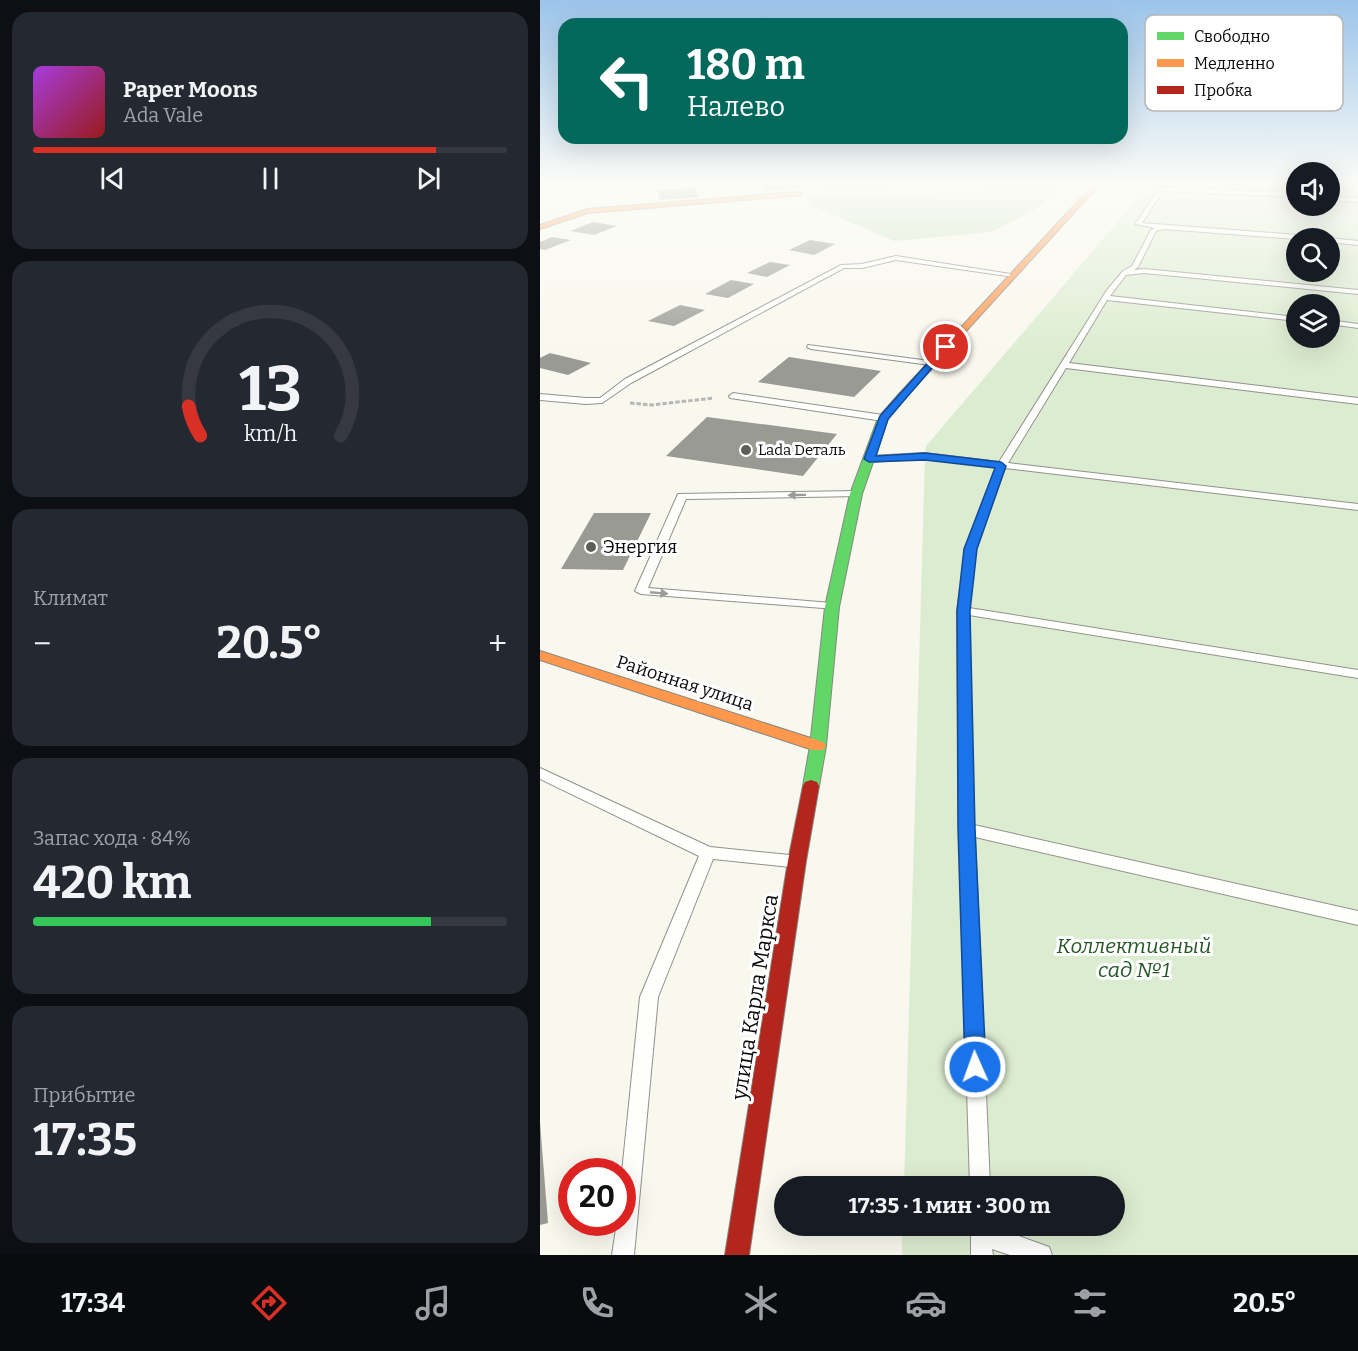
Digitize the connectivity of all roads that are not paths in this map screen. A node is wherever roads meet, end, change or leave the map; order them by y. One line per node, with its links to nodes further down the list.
1 (1045, 242): 4 (street)
2 (1148, 242): 3 (lane)
3 (1124, 273): 5 (lane); 6 (lane)
4 (1014, 275): 11 (street); 14 (lane)
5 (1358, 292)
6 (1106, 298): 7 (lane); 12 (lane)
7 (1286, 318)
8 (1340, 324): 9 (lane)
9 (1358, 326)
10 (811, 347): 11 (lane)
11 (930, 363): 16 (street)
12 (1064, 365): 15 (lane); 18 (lane)
13 (733, 396): 16 (lane)
14 (540, 397)
15 (1358, 401)
16 (883, 418): 17 (street, улица Карла Маркса)
17 (869, 459): 18 (lane); 19 (street, улица Карла Маркса)
18 (1001, 466): 20 (lane); 22 (lane)
19 (856, 494): 21 (street, улица Карла Маркса); 21 (lane, one-way to 21)
20 (1358, 507)
21 (832, 607): 25 (street, улица Карла Маркса)
22 (963, 611): 24 (lane); 27 (lane)
23 (540, 655): 25 (street, Районная улица)
24 (1358, 674)
25 (818, 746): 29 (street, улица Карла Маркса)
26 (540, 773): 28 (lane)
27 (967, 829): 30 (lane); 31 (lane)
28 (708, 853): 29 (lane); 33 (lane)
29 (797, 861): 34 (street, улица Карла Маркса)
30 (1358, 918)
31 (980, 1176)
32 (981, 1238): 35 (lane)
33 (623, 1255)
34 (737, 1255)
35 (1041, 1255)

